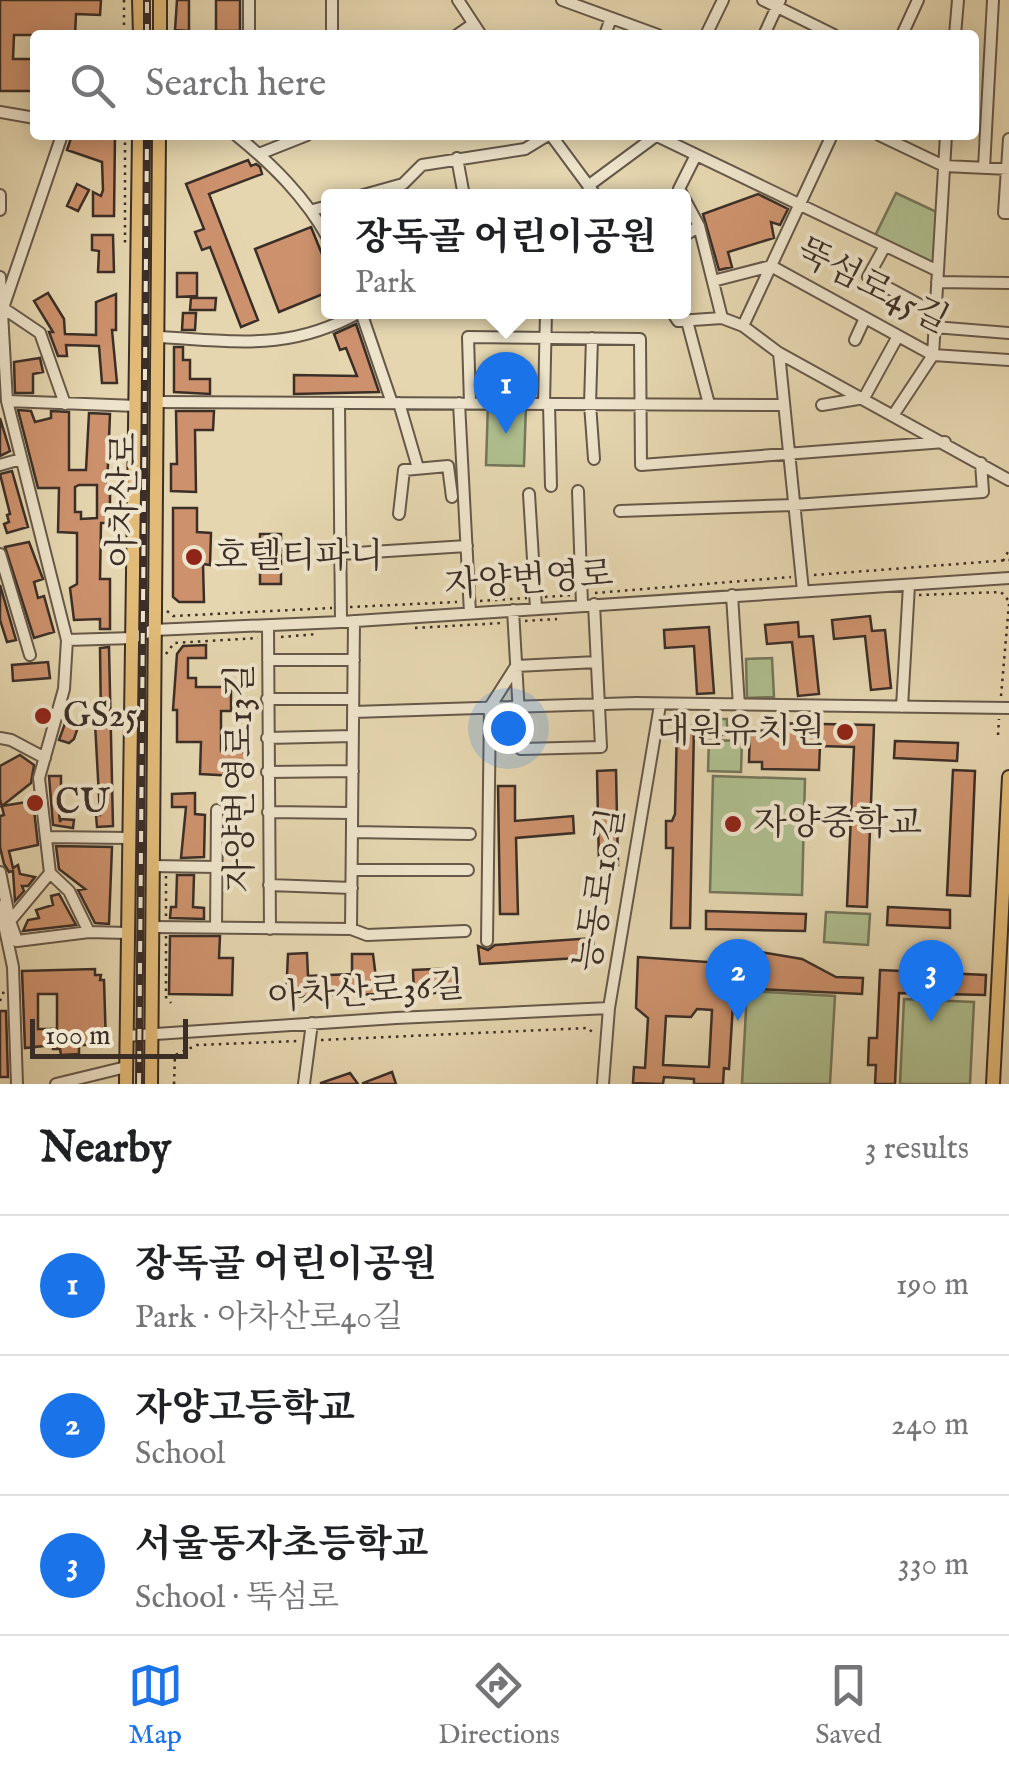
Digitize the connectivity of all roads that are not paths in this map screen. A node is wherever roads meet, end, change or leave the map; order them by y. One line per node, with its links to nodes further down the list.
1 (139, 0): 15 (main road)
2 (160, 0): 16 (main road)
3 (249, 0): 17 (street)
4 (332, 0): 18 (street)
5 (564, 0): 13 (street)
6 (724, 0): 23 (street)
7 (763, 0): 12 (street)
8 (918, 0): 26 (street)
9 (958, 0): 27 (street)
10 (993, 0): 29 (street)
11 (460, 1): 14 (street)
12 (778, 3): 24 (street); 25 (street)
13 (612, 18): 21 (street); 22 (street)
14 (473, 24): 19 (street); 20 (street)
15 (140, 30)
16 (160, 30)
17 (249, 30)
18 (332, 30)
19 (464, 30)
20 (477, 30)
21 (607, 30)
22 (644, 30)
23 (709, 30)
24 (768, 30)
25 (824, 30)
26 (904, 30)
27 (955, 30)
28 (979, 72): 29 (street)
29 (989, 73): 49 (street)
30 (0, 112): 31 (street)
31 (30, 117)
32 (60, 140): 72 (street)
33 (139, 140): 104 (main road, 아차산로)
34 (159, 140): 85 (main road, 아차산로)
35 (242, 140): 45 (street)
36 (295, 140): 45 (street)
37 (541, 140): 47 (street)
38 (554, 140): 51 (street)
39 (651, 140): 51 (street)
40 (665, 140): 46 (street)
41 (830, 140): 57 (street)
42 (889, 140): 48 (street)
43 (946, 140): 48 (street)
44 (1009, 140): 50 (street)
45 (260, 154): 60 (street)
46 (696, 156): 55 (street); 57 (street)
47 (458, 158): 52 (street); 53 (street)
48 (944, 166): 49 (street); 68 (street)
49 (984, 168): 50 (street)
50 (1008, 168): 62 (street)
51 (588, 186): 54 (street)
52 (385, 189)
53 (463, 189)
54 (590, 189)
55 (680, 189)
56 (0, 198): 59 (street)
57 (799, 204): 66 (street); 67 (street)
58 (321, 208): 60 (street)
59 (0, 210)
60 (313, 210): 63 (street)
61 (691, 211): 64 (street)
62 (1009, 213)
63 (321, 225)
64 (700, 226): 65 (street); 70 (street)
65 (691, 232)
66 (885, 246): 68 (street); 73 (street)
67 (771, 266): 70 (street, 뚝섬로45길); 75 (street, 뚝섬로45길); 81 (street)
68 (938, 276): 71 (street); 73 (street)
69 (0, 277): 72 (street)
70 (713, 281): 74 (street)
71 (1009, 284)
72 (4, 308): 93 (street); 98 (street)
73 (935, 312): 82 (street)
74 (722, 318): 80 (street); 81 (street)
75 (865, 318): 84 (street, 뚝섬로45길); 88 (street)
76 (347, 319): 85 (street)
77 (363, 319): 96 (street)
78 (546, 319): 86 (street)
79 (677, 319): 80 (street)
80 (687, 320): 102 (street)
81 (743, 326): 89 (street)
82 (934, 328): 83 (street); 90 (street)
83 (1009, 333)
84 (898, 336): 90 (street, 뚝섬로45길); 92 (street)
85 (158, 337): 94 (main road, 아차산로)
86 (546, 337): 87 (street); 97 (street); 99 (street)
87 (592, 338): 100 (street); 101 (street)
88 (855, 340)
89 (780, 352): 92 (street); 103 (street)
90 (933, 355): 91 (street, 뚝섬로45길); 106 (street)
91 (1009, 360)
92 (864, 398): 105 (street); 106 (street)
93 (7, 401): 98 (street); 109 (street)
94 (157, 402): 95 (street); 136 (main road, 아차산로)
95 (338, 403): 96 (street); 124 (street)
96 (396, 403): 97 (street); 113 (street)
97 (464, 403): 99 (street); 122 (street)
98 (64, 404): 104 (street)
99 (547, 404): 100 (street); 115 (street)
100 (590, 404): 101 (street); 110 (street)
101 (639, 404): 102 (street); 108 (street)
102 (709, 404): 103 (street)
103 (784, 404): 108 (street)
104 (137, 406): 137 (main road, 아차산로)
105 (822, 406)
106 (894, 414): 107 (street)
107 (944, 442): 108 (street); 111 (street)
108 (789, 454): 119 (street)
109 (22, 459): 112 (street); 138 (street)
110 (594, 459)
111 (981, 463): 114 (street); 119 (street)
112 (0, 465)
113 (418, 468): 118 (street); 121 (street)
114 (1009, 480)
115 (550, 486)
116 (578, 490): 129 (street)
117 (528, 494): 130 (street)
118 (452, 496)
119 (794, 506): 120 (street); 127 (street)
120 (620, 511)
121 (399, 514)
122 (467, 546): 124 (street); 132 (street)
123 (0, 554): 139 (street)
124 (340, 554): 134 (street)
125 (1009, 578): 126 (street, 자양번영로)
126 (909, 584): 127 (street, 자양번영로); 151 (street)
127 (803, 591): 128 (street, 자양번영로)
128 (732, 595): 129 (street, 자양번영로); 149 (street)
129 (588, 604): 130 (street, 자양번영로); 142 (street)
130 (536, 608): 131 (street, 자양번영로)
131 (513, 610): 132 (street, 자양번영로); 143 (street)
132 (470, 613): 133 (street, 자양번영로)
133 (354, 621): 134 (street, 자양번영로); 141 (street)
134 (341, 622): 135 (street, 자양번영로)
135 (268, 626): 136 (street, 자양번영로); 140 (street, 자양번영로13길)
136 (153, 630): 137 (street, 자양번영로); 168 (main road, 아차산로)
137 (133, 638): 138 (street); 167 (main road, 아차산로)
138 (66, 640): 157 (street)
139 (30, 655)
140 (268, 660): 141 (street); 144 (street, 자양번영로13길)
141 (354, 660): 145 (street)
142 (597, 662): 143 (street); 146 (street)
143 (516, 666): 148 (street); 150 (street)
144 (267, 699): 145 (street); 156 (street, 자양번영로13길)
145 (353, 699): 153 (street)
146 (599, 704): 147 (street); 148 (street); 148 (street)
147 (660, 705): 149 (street); 187 (street, 능동로10길)
148 (519, 706): 150 (street)
149 (739, 706): 151 (street)
150 (490, 707): 153 (street); 185 (street)
151 (902, 707): 152 (street)
152 (1004, 708)
153 (353, 712): 154 (street)
154 (353, 736): 156 (street); 158 (street)
155 (0, 738): 157 (street)
156 (267, 738): 159 (street, 자양번영로13길)
157 (45, 758): 166 (street)
158 (353, 770): 159 (street); 163 (street)
159 (268, 772): 162 (street, 자양번영로13길)
160 (1009, 777): 186 (main road)
161 (218, 810): 169 (street)
162 (268, 812): 163 (street); 174 (street, 자양번영로13길)
163 (352, 814): 164 (street)
164 (352, 832): 165 (street); 170 (street)
165 (470, 834)
166 (46, 837): 167 (street); 173 (street)
167 (129, 838): 184 (main road, 아차산로)
168 (152, 866): 169 (street); 178 (main road, 아차산로)
169 (216, 867): 179 (street)
170 (352, 870): 171 (street); 175 (street)
171 (468, 870)
172 (0, 872): 177 (street)
173 (50, 874): 177 (street); 183 (street)
174 (270, 885): 175 (street); 180 (street, 자양번영로13길)
175 (352, 888): 181 (street)
176 (0, 906): 194 (street)
177 (10, 921): 183 (street)
178 (152, 927): 179 (street); 190 (main road, 아차산로)
179 (216, 928): 180 (street)
180 (270, 928): 181 (street)
181 (352, 929): 182 (street)
182 (465, 931)
183 (89, 932): 184 (street)
184 (127, 933): 191 (main road, 아차산로)
185 (487, 941)
186 (1004, 952): 192 (main road)
187 (610, 1008): 188 (street, 아차산로36길); 199 (street, 능동로10길)
188 (312, 1023): 190 (street, 아차산로36길); 198 (street)
189 (1009, 1030): 192 (street)
190 (152, 1034): 191 (street, 아차산로36길); 197 (main road, 아차산로)
191 (126, 1036): 193 (main road, 아차산로)
192 (995, 1042): 200 (main road)
193 (126, 1067): 195 (street); 196 (main road, 아차산로)
194 (17, 1084)
195 (56, 1084)
196 (126, 1084)
197 (151, 1084)
198 (304, 1084)
199 (603, 1084)
200 (993, 1084)

